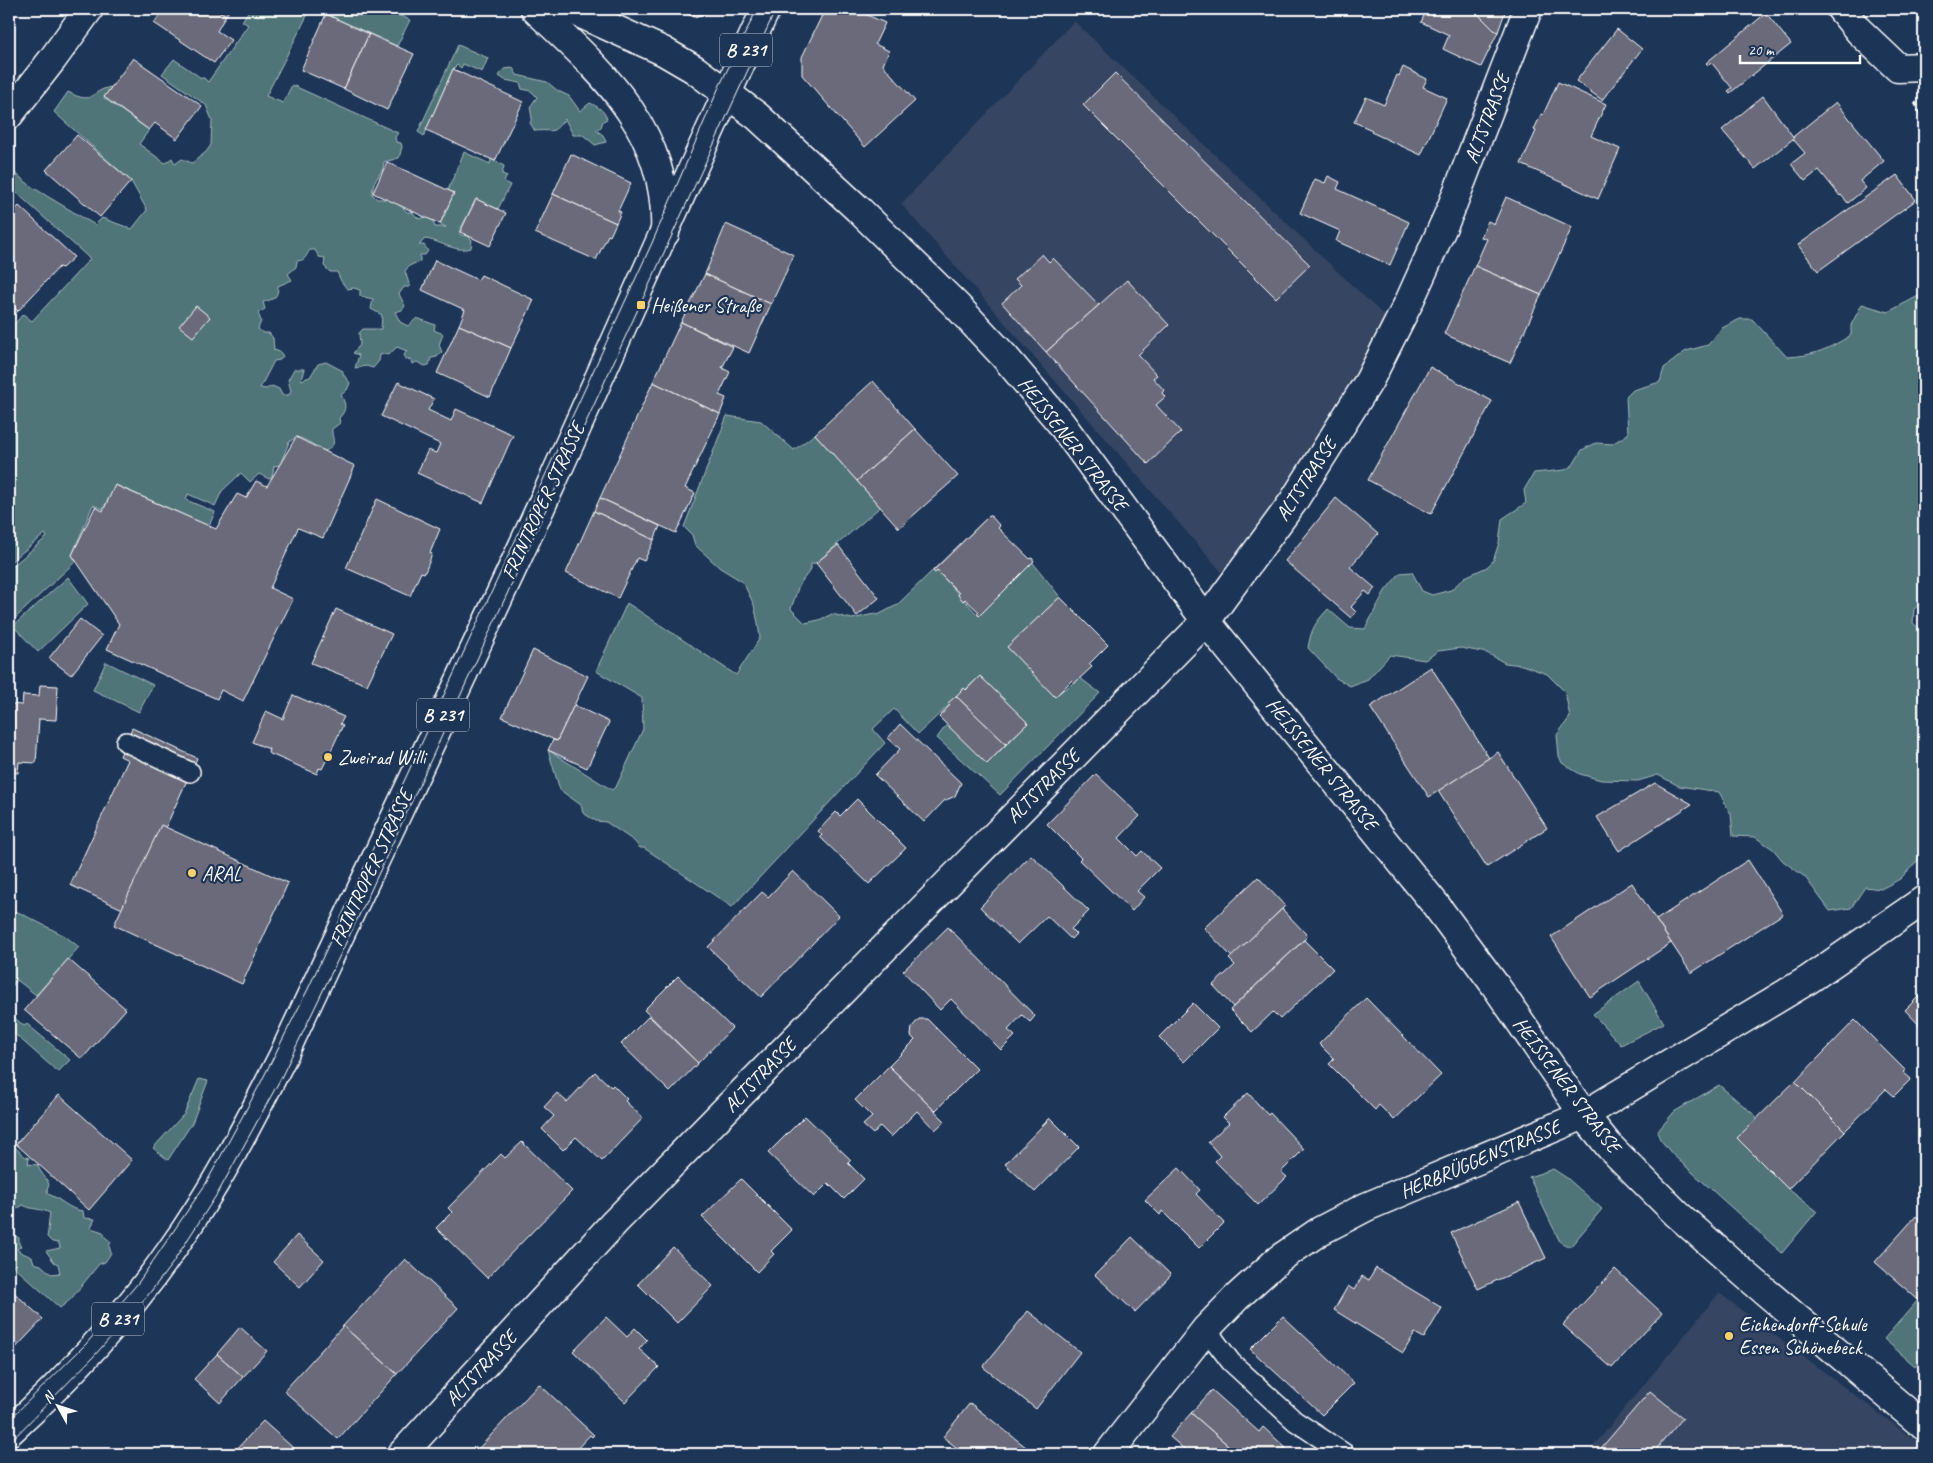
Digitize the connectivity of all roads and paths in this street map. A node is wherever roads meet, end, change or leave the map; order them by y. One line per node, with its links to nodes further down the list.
1 (89, 9): 9 (street)
2 (535, 9): 10 (street)
3 (570, 9): 8 (street, HEISSENER STRASSE)
4 (766, 9): 8 (street, FRINTROPER STRASSE / B 231)
5 (1528, 9): 11 (street, ALTSTRASSE)
6 (1841, 9): 7 (street)
7 (1924, 67)
8 (726, 92): 10 (street, FRINTROPER STRASSE / B 231); 11 (street, HEISSENER STRASSE)
9 (9, 115)
10 (665, 233): 18 (street, FRINTROPER STRASSE / B 231)
11 (1206, 621): 15 (street, HEISSENER STRASSE); 19 (street, ALTSTRASSE)
12 (126, 742): 13 (lane)
13 (190, 772)
14 (1924, 900): 15 (street, HERBRÜGGENSTRASSE)
15 (1584, 1115): 16 (street, HERBRÜGGENSTRASSE); 17 (street, HEISSENER STRASSE)
16 (1206, 1329): 20 (street, HERBRÜGGENSTRASSE); 21 (lane)
17 (1924, 1426)
18 (9, 1432)
19 (402, 1454)
20 (1108, 1454)
21 (1345, 1454)

